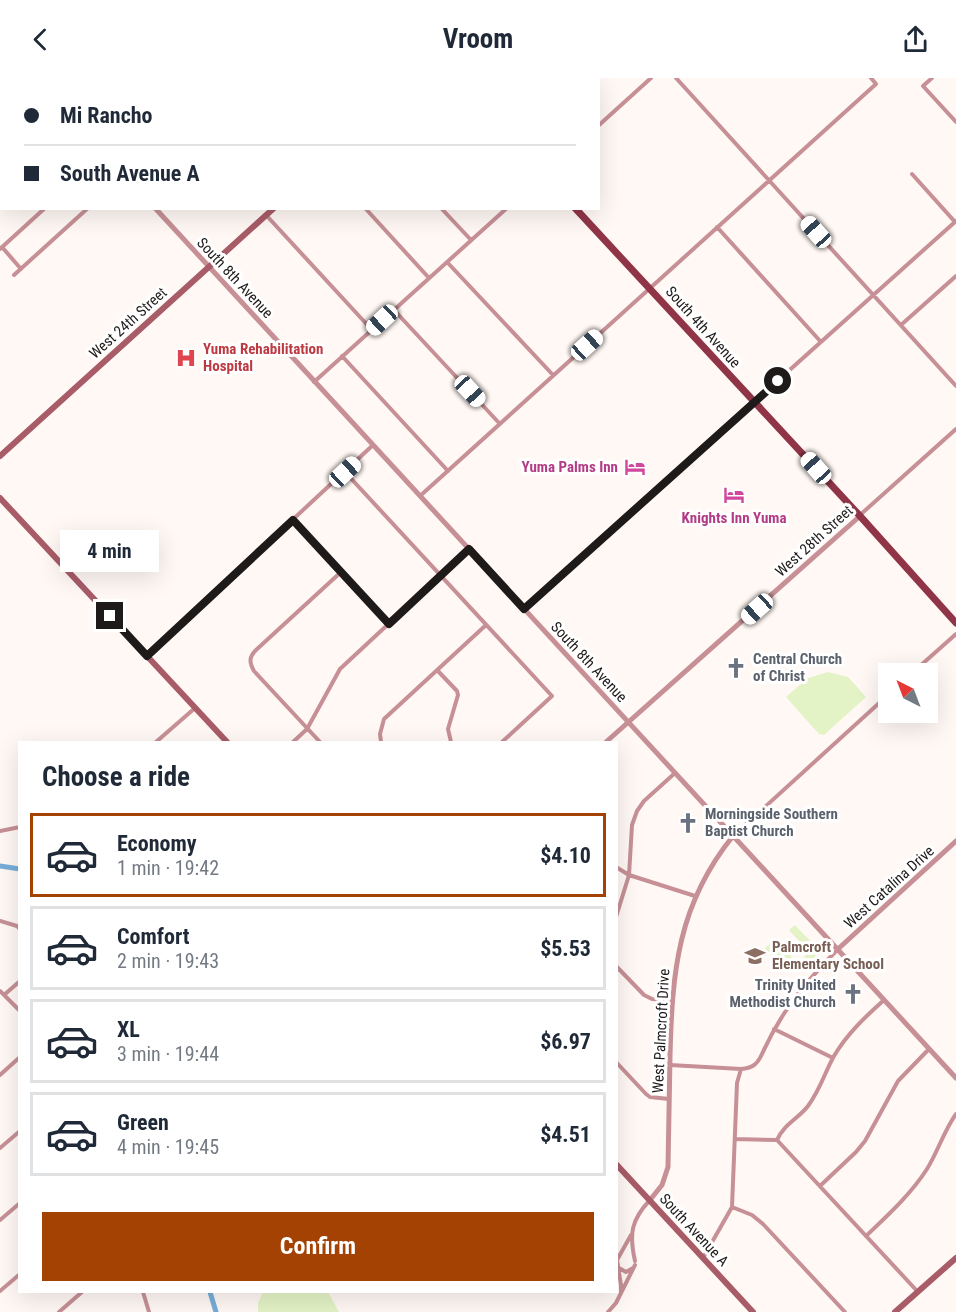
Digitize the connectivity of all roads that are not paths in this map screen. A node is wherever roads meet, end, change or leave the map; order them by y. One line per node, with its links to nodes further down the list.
1 (651, 78): 6 (street)
2 (676, 78): 8 (street)
3 (871, 78): 8 (street)
4 (932, 78): 5 (street)
5 (956, 122)
6 (600, 124)
7 (912, 174): 18 (street)
8 (770, 180): 19 (street); 29 (street)
9 (43, 210): 21 (street)
10 (86, 210): 24 (street)
11 (157, 210): 23 (street, South 8th Avenue)
12 (272, 210): 17 (main road, West 24th Street)
13 (367, 210): 27 (street)
14 (443, 210): 20 (street)
15 (505, 210): 20 (street)
16 (577, 210): 28 (main road, South 4th Avenue)
17 (266, 215): 23 (main road, West 24th Street); 32 (street)
18 (955, 221): 29 (street)
19 (717, 227): 28 (street); 33 (street)
20 (471, 240): 22 (street)
21 (1, 248): 24 (street)
22 (447, 262): 27 (street); 35 (street)
23 (207, 267): 36 (street, South 8th Avenue); 42 (main road, West 24th Street)
24 (21, 268): 25 (street)
25 (14, 275)
26 (956, 276): 31 (street)
27 (429, 278): 30 (street)
28 (650, 288): 35 (street); 38 (main road, South 4th Avenue)
29 (873, 295): 31 (street); 33 (street)
30 (394, 310): 32 (street); 39 (street)
31 (901, 325): 37 (street)
32 (372, 330): 34 (street)
33 (821, 342): 38 (street)
34 (342, 356): 36 (street); 43 (street)
35 (553, 375): 39 (street)
36 (314, 382): 41 (street, South 8th Avenue)
37 (956, 386)
38 (754, 403): 47 (main road, South 4th Avenue); 52 (street)
39 (500, 424): 43 (street)
40 (956, 429): 47 (street, West 28th Street)
41 (373, 445): 44 (street); 45 (street, South 8th Avenue)
42 (0, 456)
43 (448, 471): 45 (street)
44 (345, 472): 48 (street); 51 (street)
45 (420, 496): 49 (street, South 8th Avenue)
46 (0, 498): 57 (main road)
47 (860, 516): 53 (main road, South 4th Avenue); 62 (street, West 28th Street)
48 (293, 520): 50 (street); 57 (street)
49 (469, 549): 51 (street); 52 (street, South 8th Avenue)
50 (340, 572): 54 (street); 63 (street)
51 (441, 576): 54 (street); 55 (street)
52 (524, 609): 62 (street, South 8th Avenue)
53 (956, 623)
54 (389, 624): 63 (street)
55 (486, 625): 59 (street); 70 (street)
56 (956, 634): 58 (street)
57 (147, 656): 61 (main road)
58 (923, 663)
59 (437, 670): 68 (street); 69 (street)
60 (878, 704): 75 (street)
61 (195, 708): 64 (street); 65 (main road)
62 (628, 722): 71 (street, West 28th Street); 72 (street, South 8th Avenue)
63 (307, 729): 66 (street); 67 (street)
64 (157, 741)
65 (226, 741)
66 (294, 741)
67 (319, 741)
68 (381, 741)
69 (451, 741)
70 (503, 741)
71 (607, 741)
72 (675, 772): 75 (street, South 8th Avenue); 78 (street)
73 (18, 827): 74 (street)
74 (0, 831)
75 (733, 836): 79 (street, West Palmcroft Drive); 83 (street, South 8th Avenue)
76 (956, 842): 83 (street, West Catalina Drive)
77 (618, 868): 78 (street)
78 (629, 875): 79 (street); 80 (street)
79 (695, 896): 89 (street, West Palmcroft Drive)
80 (618, 911)
81 (0, 921): 82 (street)
82 (18, 928)
83 (838, 949): 88 (street, South 8th Avenue); 91 (street)
84 (618, 968): 89 (street)
85 (18, 983): 87 (street)
86 (0, 991): 87 (street)
87 (4, 995): 90 (street)
88 (884, 1000): 92 (street, South 8th Avenue); 93 (street)
89 (672, 1001): 96 (street, West Palmcroft Drive)
90 (18, 1009)
91 (774, 1029): 93 (street); 97 (street)
92 (929, 1049): 99 (street, South 8th Avenue); 107 (street)
93 (833, 1058): 104 (street)
94 (18, 1059): 98 (street)
95 (618, 1064): 100 (street)
96 (670, 1065): 97 (street); 100 (street, West Palmcroft Drive)
97 (741, 1069): 103 (street)
98 (0, 1075)
99 (956, 1078)
100 (669, 1099): 108 (street, West Palmcroft Drive)
101 (956, 1114): 113 (street)
102 (18, 1133): 105 (street)
103 (735, 1139): 104 (street); 110 (street)
104 (777, 1140): 107 (street)
105 (0, 1148)
106 (618, 1166): 108 (main road, South Avenue A)
107 (820, 1186): 113 (street)
108 (650, 1200): 112 (street); 115 (main road, South Avenue A)
109 (18, 1204): 111 (street)
110 (732, 1207): 115 (street); 130 (street)
111 (0, 1220)
112 (632, 1234): 114 (street); 118 (street)
113 (866, 1236): 122 (street)
114 (621, 1255): 117 (street); 118 (street)
115 (703, 1258): 129 (main road, South Avenue A)
116 (956, 1258): 122 (main road)
117 (618, 1259)
118 (635, 1263): 119 (street); 125 (street)
119 (618, 1268): 125 (street)
120 (18, 1276): 121 (street)
121 (0, 1291)
122 (918, 1292): 131 (main road)
123 (81, 1293): 126 (street)
124 (143, 1293): 127 (street)
125 (621, 1293): 128 (street)
126 (59, 1312)
127 (149, 1312)
128 (608, 1312)
129 (753, 1312)
130 (845, 1312)
131 (895, 1312)

